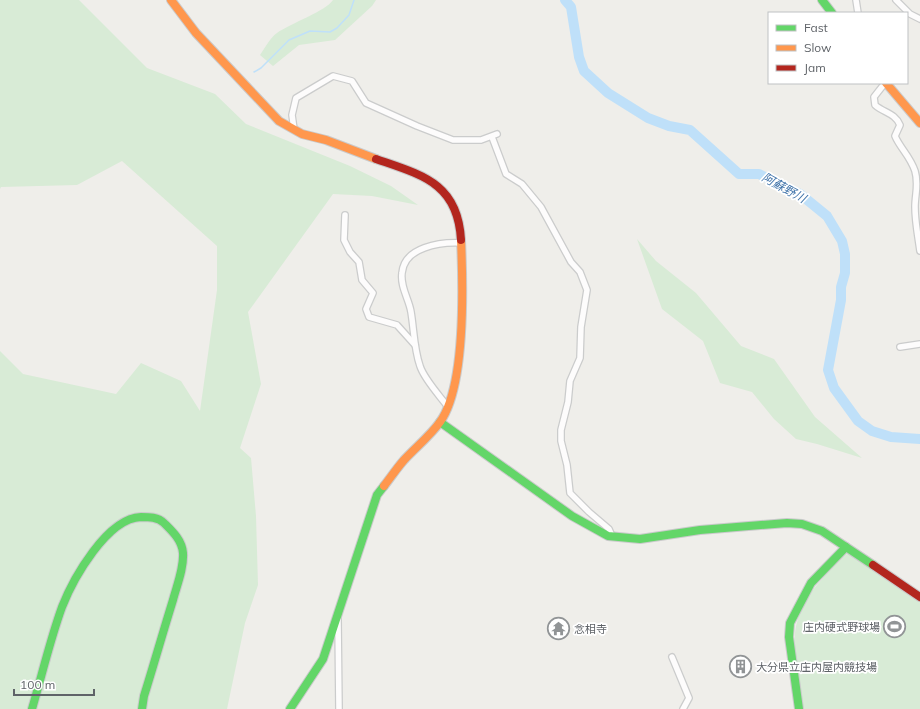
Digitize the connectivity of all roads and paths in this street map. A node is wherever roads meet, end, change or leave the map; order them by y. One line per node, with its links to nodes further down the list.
1 (171, 0): 11 (street)
2 (822, 0): 5 (street)
3 (856, 0): 6 (street)
4 (896, 0): 7 (street)
5 (831, 12)
6 (858, 12)
7 (920, 19)
8 (884, 84): 12 (street)
9 (886, 84): 10 (street)
10 (920, 123)
11 (294, 129): 14 (street); 21 (street)
12 (917, 168): 15 (street)
13 (345, 215): 17 (street)
14 (461, 243): 17 (street); 19 (street)
15 (920, 251)
16 (920, 344): 18 (street)
17 (415, 346): 19 (street)
18 (900, 347)
19 (448, 407): 20 (street)
20 (440, 422): 21 (street); 24 (street)
21 (612, 536): 22 (street)
22 (846, 547): 23 (street); 31 (street)
23 (920, 598)
24 (338, 618): 28 (street); 29 (street)
25 (672, 657): 30 (street)
26 (32, 709): 27 (street)
27 (142, 709)
28 (290, 709)
29 (339, 709)
30 (683, 709)
31 (799, 709)

